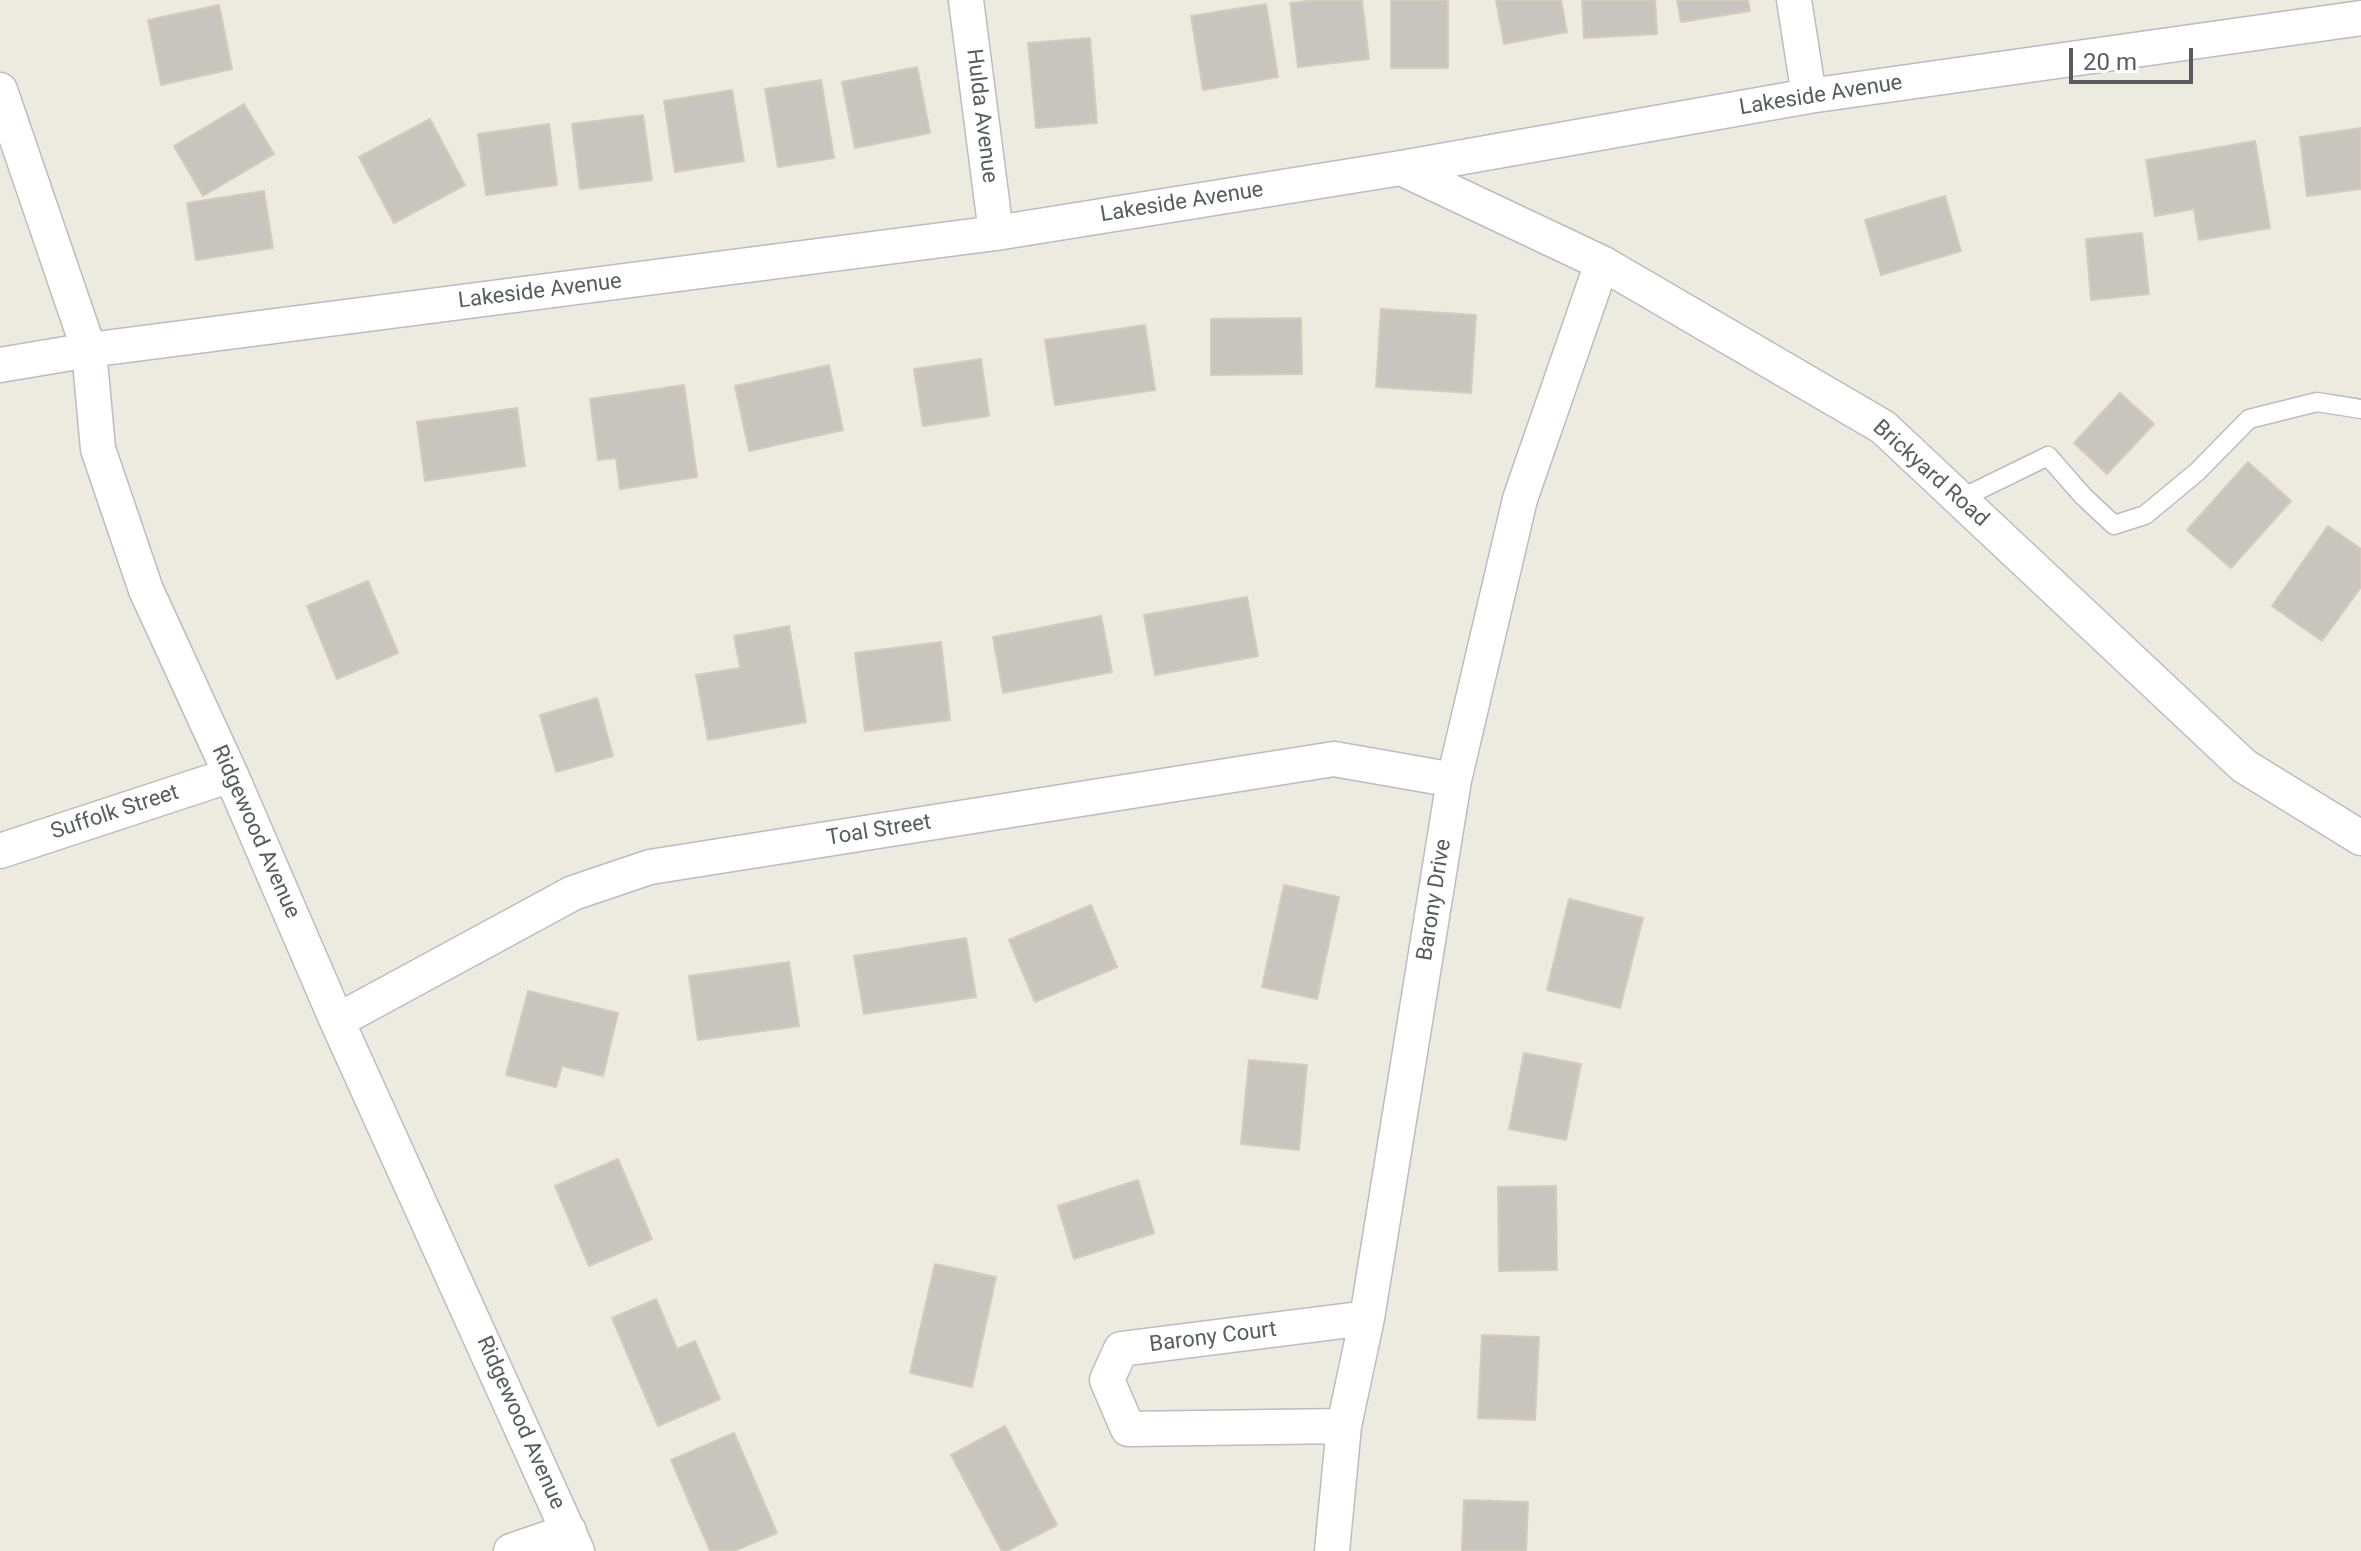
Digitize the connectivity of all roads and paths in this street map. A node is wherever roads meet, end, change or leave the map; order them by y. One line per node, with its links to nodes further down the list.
1 (966, 0): 7 (street, Hulda Avenue)
2 (1794, 0): 5 (street)
3 (2361, 18): 5 (street, Lakeside Avenue)
4 (0, 90): 9 (street, Ridgewood Avenue)
5 (1809, 96): 6 (street, Lakeside Avenue)
6 (1401, 168): 7 (street, Lakeside Avenue); 8 (street, Brickyard Road)
7 (996, 233): 9 (street, Lakeside Avenue)
8 (1602, 263): 12 (street, Brickyard Road); 14 (street, Barony Drive)
9 (89, 350): 10 (street, Lakeside Avenue); 13 (street, Ridgewood Avenue)
10 (0, 365)
11 (2361, 409): 12 (lane)
12 (1960, 499): 15 (street, Brickyard Road)
13 (231, 775): 16 (street, Suffolk Street); 17 (street, Ridgewood Avenue)
14 (1454, 780): 17 (street, Toal Street); 18 (street, Barony Drive)
15 (2361, 838)
16 (0, 851)
17 (337, 1021): 20 (street, Ridgewood Avenue)
18 (1367, 1318): 19 (street, Barony Drive); 19 (street, Barony Court)
19 (1344, 1426): 22 (street, Barony Drive)
20 (573, 1541): 21 (street)
21 (511, 1551)
22 (1332, 1551)

